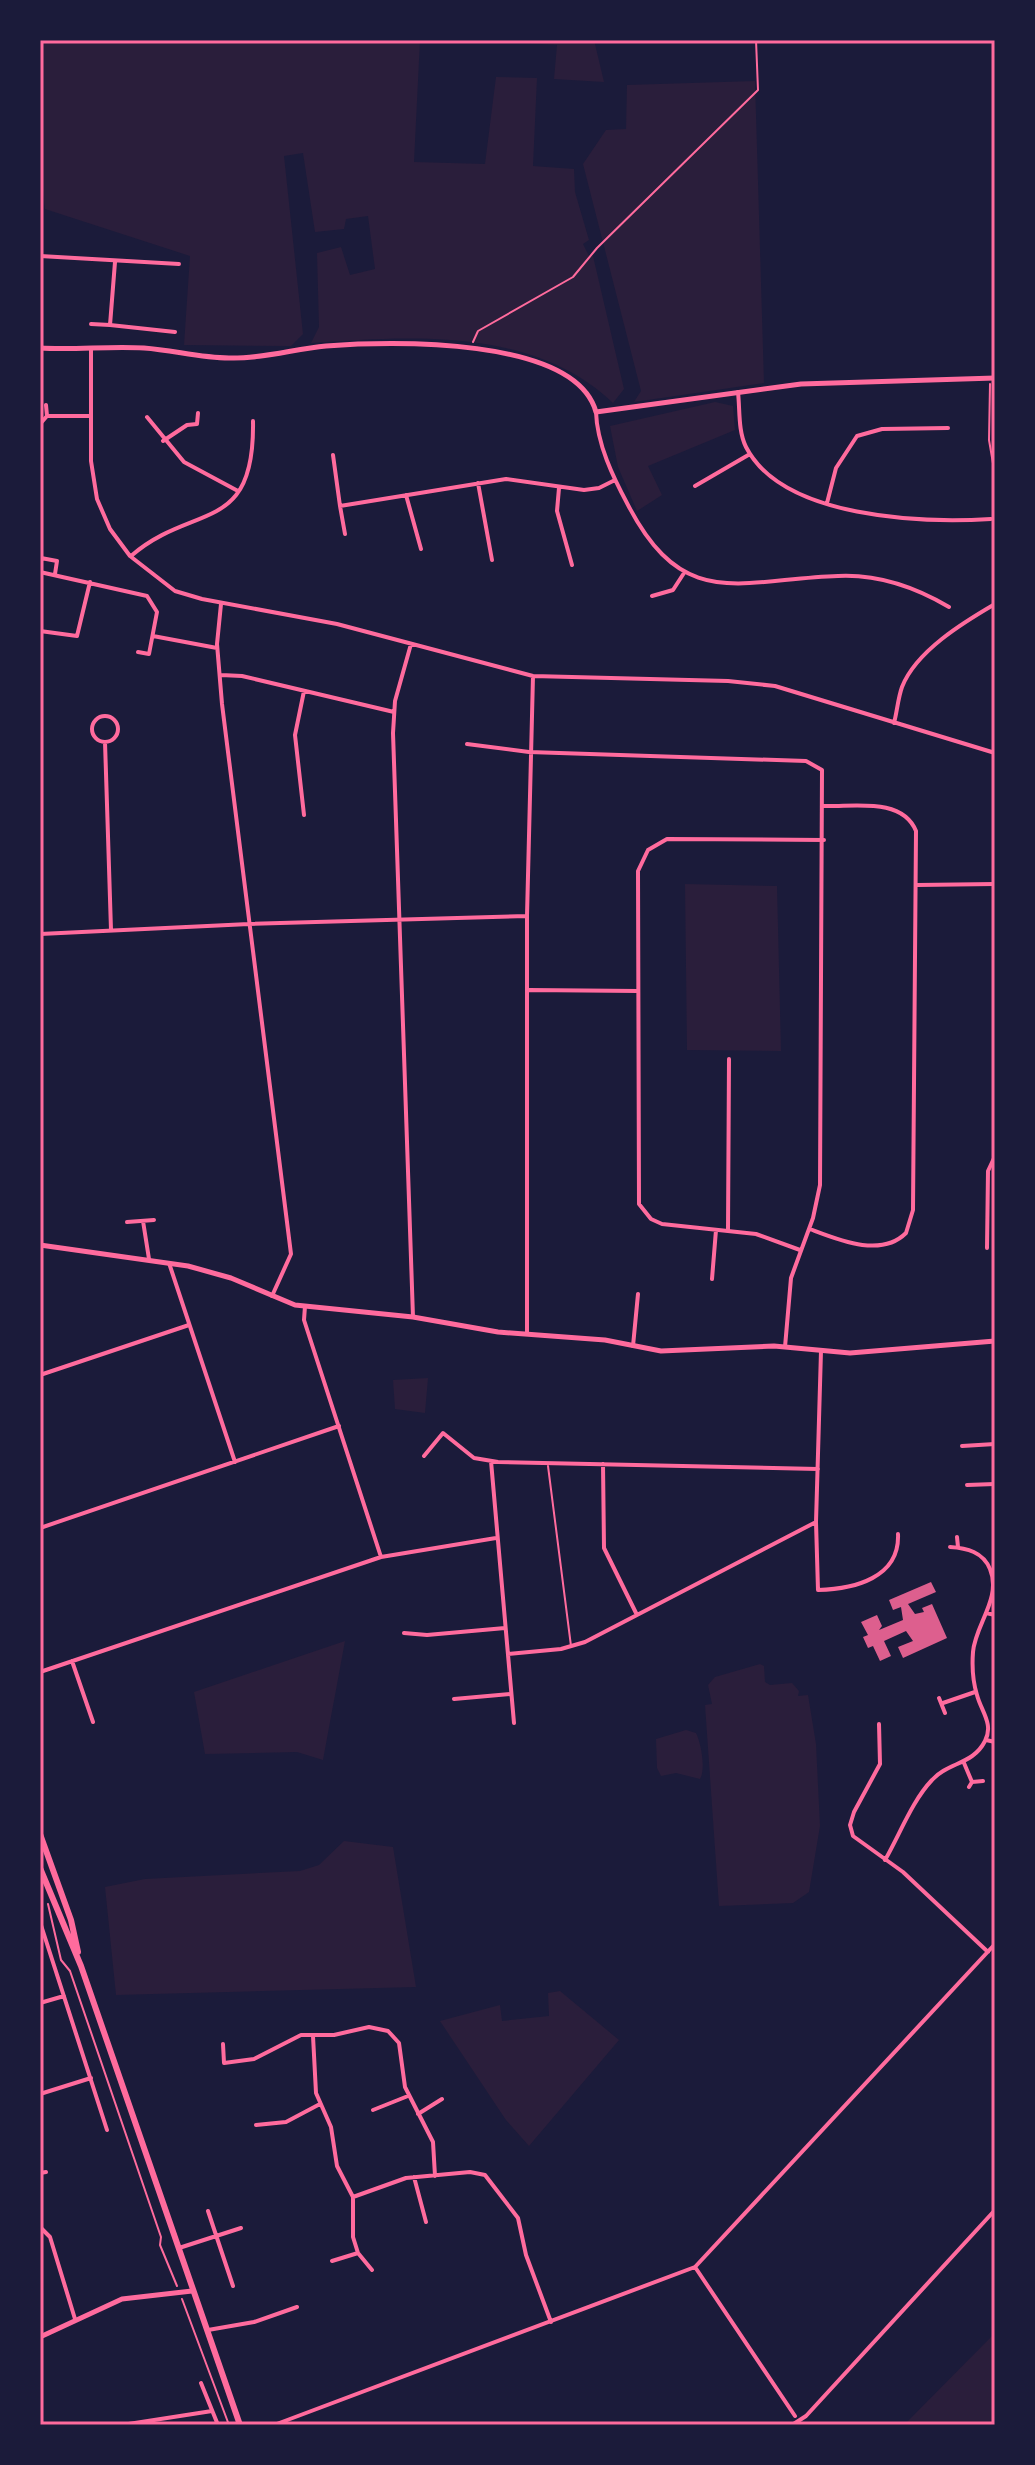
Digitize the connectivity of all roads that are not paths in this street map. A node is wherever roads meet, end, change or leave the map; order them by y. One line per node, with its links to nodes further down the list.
1 (40, 256): 2 (street)
2 (115, 262): 3 (street); 5 (street)
3 (179, 264)
4 (91, 324): 5 (street)
5 (110, 325): 6 (street)
6 (175, 332)
7 (40, 348): 8 (street)
8 (91, 348): 12 (street); 15 (street)
9 (993, 378): 10 (street)
10 (738, 392): 12 (street); 21 (street)
11 (46, 405): 14 (street)
12 (596, 412): 23 (street)
13 (198, 413): 20 (street)
14 (47, 416): 15 (street); 18 (street)
15 (91, 416): 34 (street)
16 (147, 417): 20 (street)
17 (253, 421): 27 (street)
18 (40, 424)
19 (948, 428): 29 (street)
20 (163, 441): 27 (street)
21 (750, 454): 25 (street); 29 (street)
22 (333, 455): 30 (street)
23 (615, 480): 26 (street); 39 (street)
24 (478, 483): 26 (street); 28 (street); 35 (street)
25 (695, 486)
26 (559, 488): 37 (street)
27 (238, 491): 34 (street)
28 (406, 495): 30 (street); 33 (street)
29 (827, 503): 31 (street)
30 (340, 506): 32 (street)
31 (991, 519)
32 (345, 534)
33 (421, 549)
34 (130, 556): 43 (street)
35 (492, 560)
36 (40, 563): 40 (street)
37 (572, 565)
38 (40, 572): 40 (street)
39 (684, 573): 42 (street); 45 (street)
40 (55, 574): 41 (street)
41 (90, 582): 46 (street); 47 (street)
42 (652, 596)
43 (221, 603): 48 (street); 49 (street)
44 (995, 604): 55 (street)
45 (949, 607)
46 (40, 631)
47 (153, 636): 49 (street); 50 (street)
48 (411, 644): 52 (street); 54 (street)
49 (217, 648): 51 (street)
50 (138, 652)
51 (220, 675): 53 (street); 67 (street)
52 (533, 676): 55 (street); 58 (street)
53 (304, 690): 54 (street); 61 (street)
54 (394, 712): 66 (street)
55 (894, 723): 59 (street)
56 (105, 742): 56 (street); 68 (street)
57 (467, 744): 58 (street)
58 (529, 752): 60 (street); 65 (street)
59 (995, 753)
60 (824, 806): 62 (street); 64 (street)
61 (304, 815)
62 (824, 840): 71 (street); 77 (street)
63 (995, 884): 64 (street)
64 (917, 885): 77 (street)
65 (527, 916): 66 (street); 70 (street)
66 (399, 919): 67 (street); 89 (street)
67 (249, 924): 68 (street); 87 (street)
68 (111, 930): 69 (street)
69 (40, 934)
70 (529, 990): 71 (street); 91 (street)
71 (638, 991): 78 (street)
72 (729, 1059): 79 (street)
73 (995, 1156): 81 (street)
74 (154, 1220): 75 (street)
75 (143, 1221): 76 (street); 83 (street)
76 (127, 1222)
77 (810, 1229): 82 (street)
78 (716, 1230): 79 (street); 85 (street)
79 (728, 1230): 82 (street)
80 (40, 1245): 83 (street)
81 (987, 1248)
82 (800, 1250): 94 (street)
83 (149, 1259): 84 (street)
84 (168, 1262): 87 (street); 90 (street)
85 (712, 1279)
86 (638, 1294): 93 (street)
87 (272, 1296): 88 (street)
88 (305, 1306): 89 (street); 97 (street)
89 (413, 1317): 91 (street)
90 (189, 1325): 96 (street); 102 (street)
91 (527, 1334): 93 (street)
92 (995, 1341): 95 (street)
93 (633, 1346): 94 (street)
94 (785, 1347): 95 (street)
95 (821, 1351): 105 (street)
96 (40, 1375)
97 (339, 1426): 102 (street); 115 (street)
98 (995, 1444): 99 (street)
99 (962, 1446)
100 (424, 1456): 101 (street)
101 (491, 1461): 103 (street); 112 (street)
102 (235, 1462): 109 (street)
103 (548, 1463): 104 (street); 121 (lane)
104 (603, 1464): 105 (street); 117 (street)
105 (818, 1469): 108 (street)
106 (995, 1484): 107 (street)
107 (967, 1485)
108 (816, 1522): 110 (street); 117 (street)
109 (40, 1528)
110 (898, 1534)
111 (957, 1537): 114 (street)
112 (496, 1538): 115 (street); 119 (street)
113 (950, 1547): 114 (street)
114 (958, 1547): 116 (street)
115 (381, 1557): 123 (street)
116 (986, 1613): 118 (street); 125 (street)
117 (637, 1615): 121 (street)
118 (995, 1615)
119 (505, 1628): 120 (street); 122 (street)
120 (404, 1633)
121 (572, 1647): 122 (street)
122 (508, 1654): 126 (street)
123 (72, 1661): 124 (street); 129 (street)
124 (40, 1672)
125 (975, 1692): 128 (street); 132 (street)
126 (512, 1694): 127 (street); 130 (street)
127 (454, 1699)
128 (945, 1713)
129 (93, 1722)
130 (514, 1723)
131 (879, 1724): 139 (street)
132 (986, 1740): 133 (street); 134 (street)
133 (995, 1742)
134 (964, 1763): 136 (street); 139 (street)
135 (983, 1781): 136 (street)
136 (972, 1782): 137 (street)
137 (969, 1787)
138 (40, 1834): 144 (main road)
139 (885, 1860): 143 (street)
140 (40, 1868): 144 (main road)
141 (40, 1922): 145 (street)
142 (995, 1944): 143 (street)
143 (988, 1952): 170 (street)
144 (80, 1964): 167 (main road)
145 (64, 1996): 146 (street); 149 (street)
146 (40, 2003)
147 (313, 2036): 148 (street); 151 (street); 153 (street)
148 (223, 2044)
149 (91, 2078): 150 (street); 157 (street)
150 (40, 2094)
151 (408, 2096): 154 (street); 155 (street)
152 (442, 2099): 155 (street)
153 (320, 2104): 156 (street); 160 (street)
154 (373, 2110)
155 (418, 2114): 158 (street)
156 (256, 2125)
157 (107, 2130)
158 (435, 2176): 159 (street); 176 (street)
159 (414, 2177): 160 (street); 163 (street)
160 (353, 2197): 168 (street)
161 (995, 2210): 186 (street)
162 (208, 2211): 166 (street)
163 (426, 2222)
164 (40, 2227): 175 (street)
165 (241, 2228): 166 (street)
166 (216, 2235): 167 (street); 172 (street)
167 (177, 2248): 173 (main road)
168 (358, 2253): 169 (street); 171 (street)
169 (332, 2261)
170 (695, 2267): 176 (street); 181 (street)
171 (372, 2270)
172 (233, 2286)
173 (192, 2291): 175 (street); 177 (main road)
174 (297, 2307): 177 (street)
175 (75, 2319): 178 (street)
176 (551, 2322): 185 (street)
177 (206, 2330): 184 (main road)
178 (40, 2337)
179 (201, 2383): 180 (street)
180 (212, 2411): 182 (street); 183 (street)
181 (795, 2416)
182 (122, 2425)
183 (218, 2425)
184 (240, 2425)
185 (274, 2425)
186 (792, 2425)

